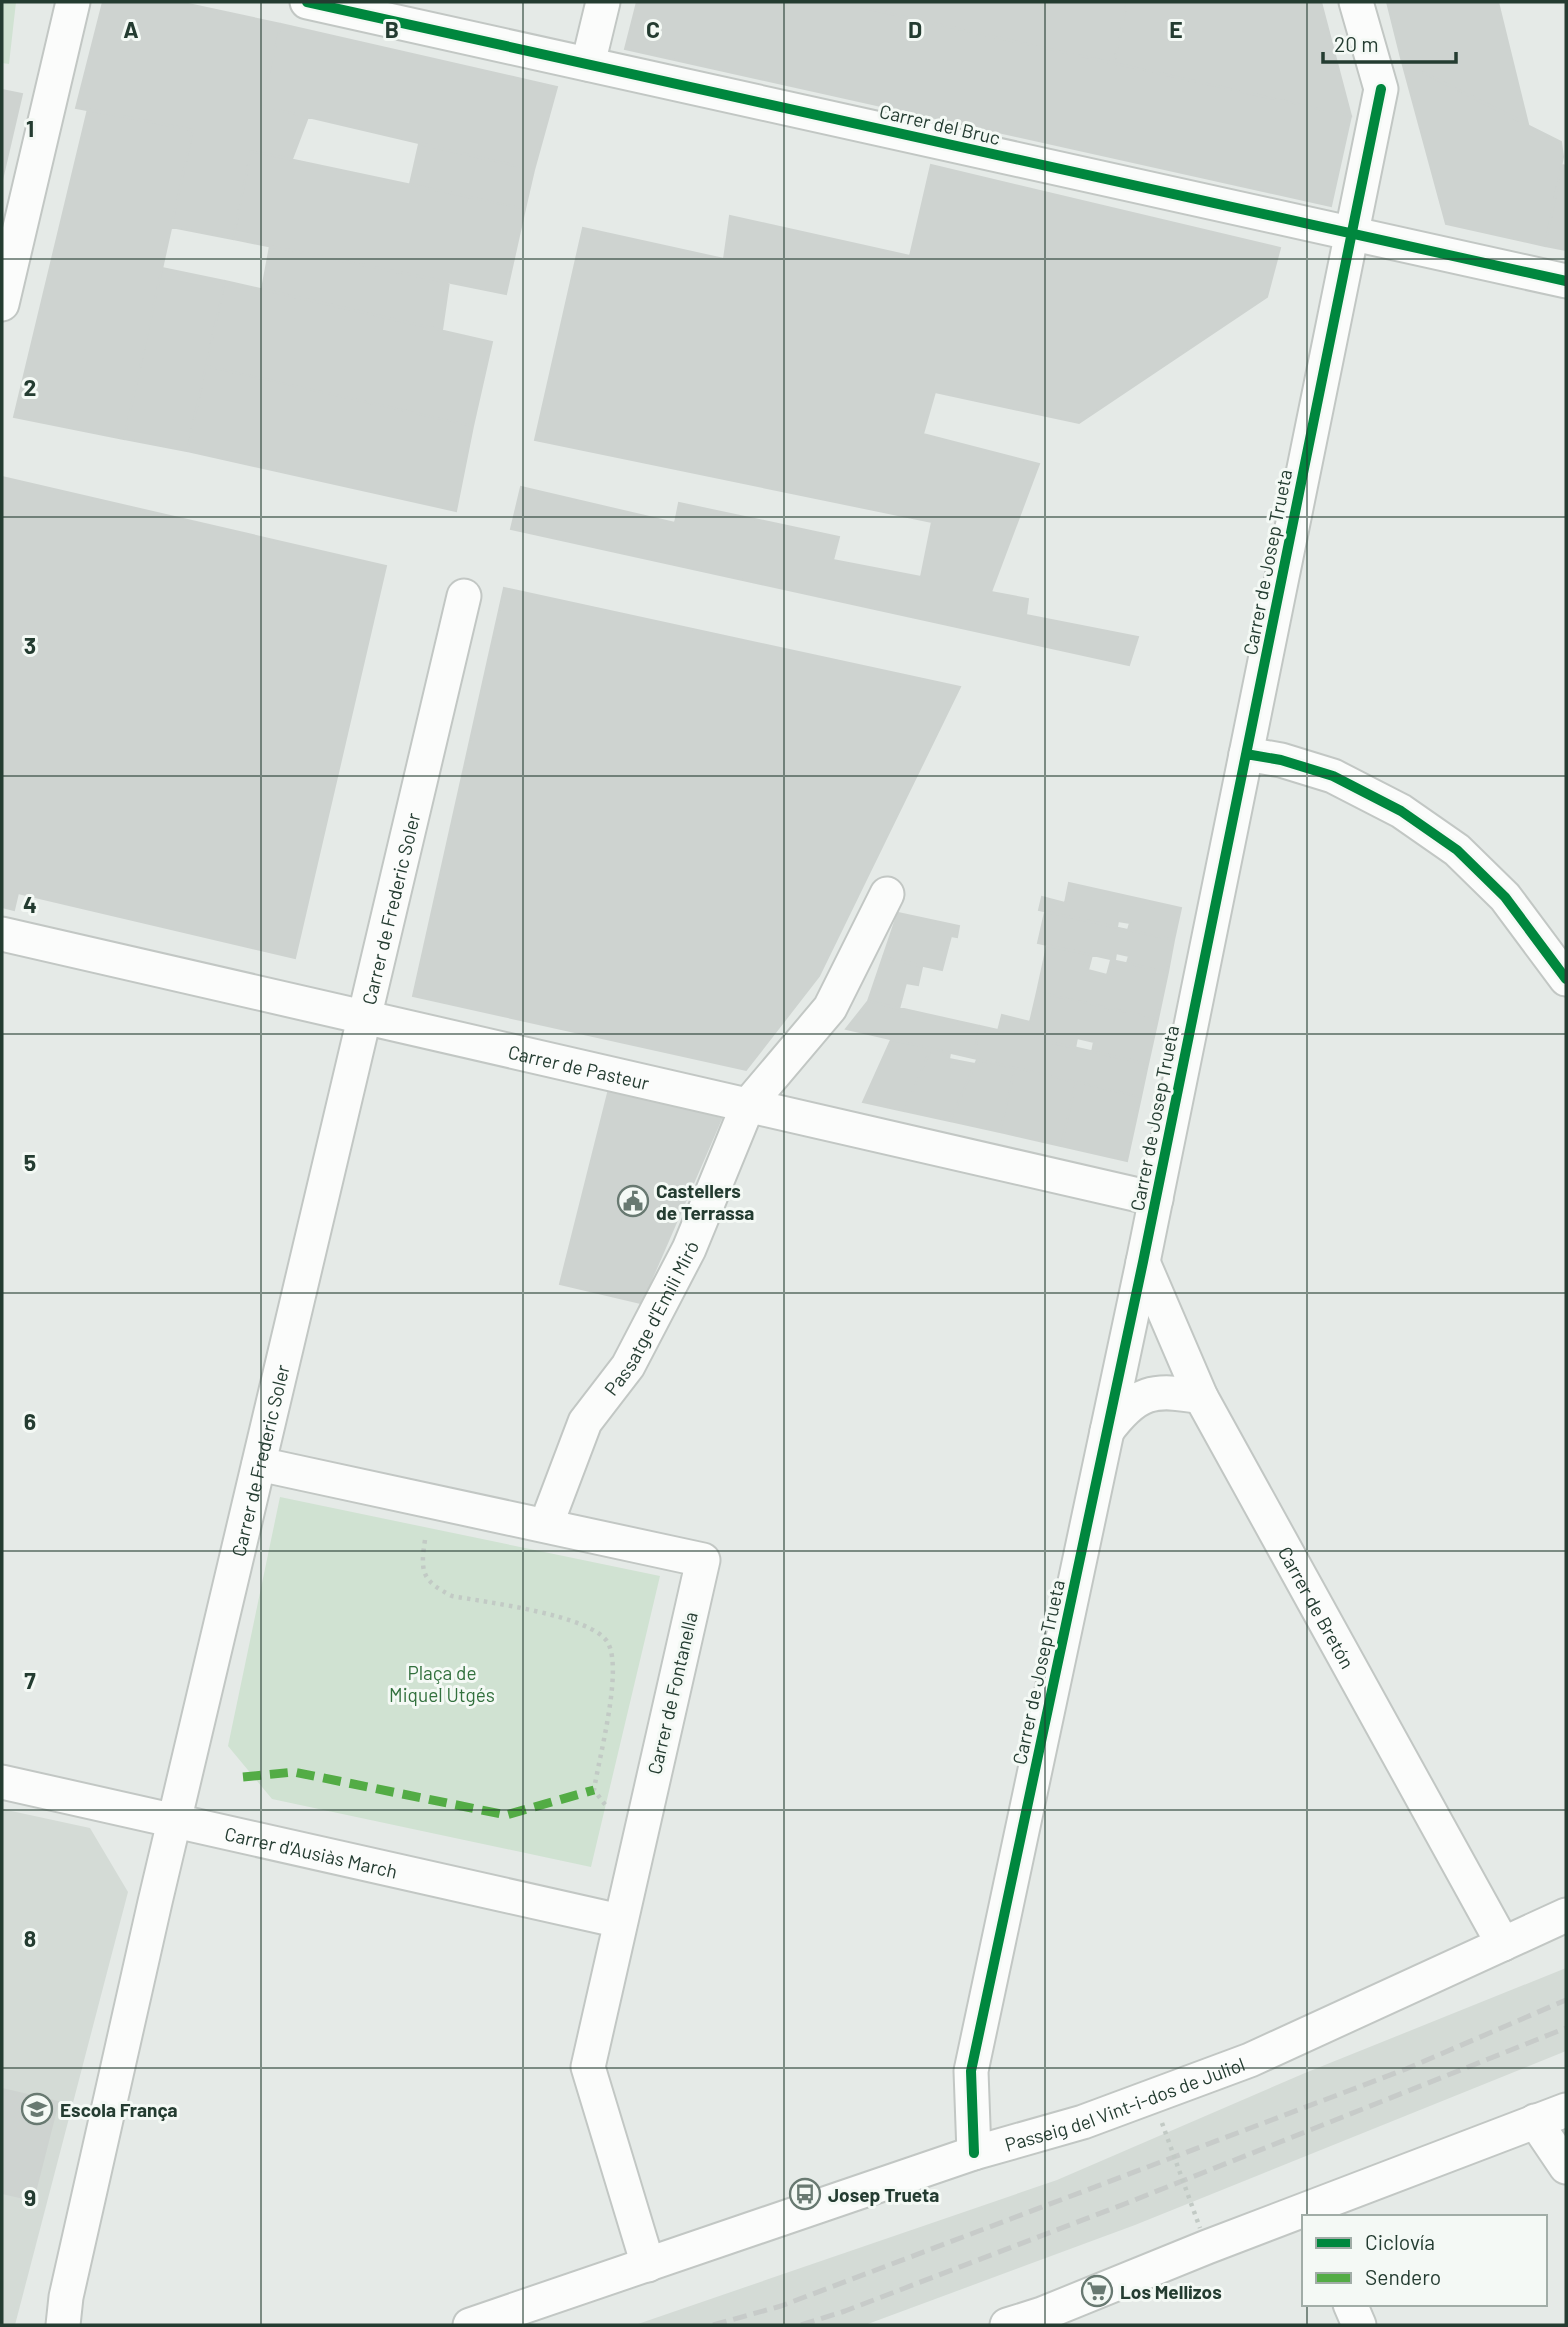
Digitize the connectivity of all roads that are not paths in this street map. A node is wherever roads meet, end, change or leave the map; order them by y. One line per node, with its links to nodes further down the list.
1 (73, 2): 8 (street)
2 (307, 2): 5 (street, Carrer del Bruc)
3 (603, 2): 5 (street)
4 (1356, 2): 6 (street, Carrer de Josep Trueta)
5 (588, 64): 6 (street, Carrer del Bruc)
6 (1351, 234): 7 (street, Carrer del Bruc); 10 (street, Carrer de Josep Trueta)
7 (1566, 281)
8 (2, 304)
9 (464, 596): 14 (street, Carrer de Frederic Soler)
10 (1246, 754): 13 (street); 16 (street, Carrer de Josep Trueta)
11 (887, 894): 15 (street, Passatge d'Emili Miró)
12 (2, 934): 14 (street, Carrer de Pasteur)
13 (1566, 979)
14 (365, 1017): 15 (street, Carrer de Pasteur); 20 (street, Carrer de Frederic Soler)
15 (748, 1105): 16 (street, Carrer de Pasteur); 21 (street, Passatge d'Emili Miró)
16 (1156, 1199): 17 (street, Carrer de Josep Trueta)
17 (1143, 1262): 18 (street, Carrer de Bretón); 19 (street, Carrer de Josep Trueta)
18 (1201, 1397): 19 (street, Carrer de Josep Trueta); 26 (street, Carrer de Bretón)
19 (1107, 1431): 29 (street, Carrer de Josep Trueta)
20 (259, 1464): 21 (street, Carrer de Fontanella); 23 (street, Carrer de Frederic Soler)
21 (546, 1525): 25 (street, Carrer de Fontanella)
22 (2, 1782): 23 (street, Carrer d'Ausiàs March)
23 (175, 1819): 25 (street, Carrer d'Ausiàs March); 36 (street, Carrer de Frederic Soler)
24 (1566, 1915): 26 (street, Passeig del Vint-i-dos de Juliol)
25 (620, 1921): 33 (street, Carrer de Fontanella)
26 (1503, 1944): 29 (street, Passeig del Vint-i-dos de Juliol)
27 (1566, 2110): 28 (street)
28 (1535, 2121): 30 (street); 31 (street)
29 (974, 2153): 33 (street, Passeig del Vint-i-dos de Juliol)
30 (1566, 2167)
31 (1314, 2212)
32 (1302, 2217): 35 (street)
33 (648, 2265): 37 (street, Passeig del Vint-i-dos de Juliol)
34 (1351, 2306): 39 (street)
35 (1044, 2320): 38 (street)
36 (63, 2325)
37 (470, 2325)
38 (1007, 2325)
39 (1359, 2325)

